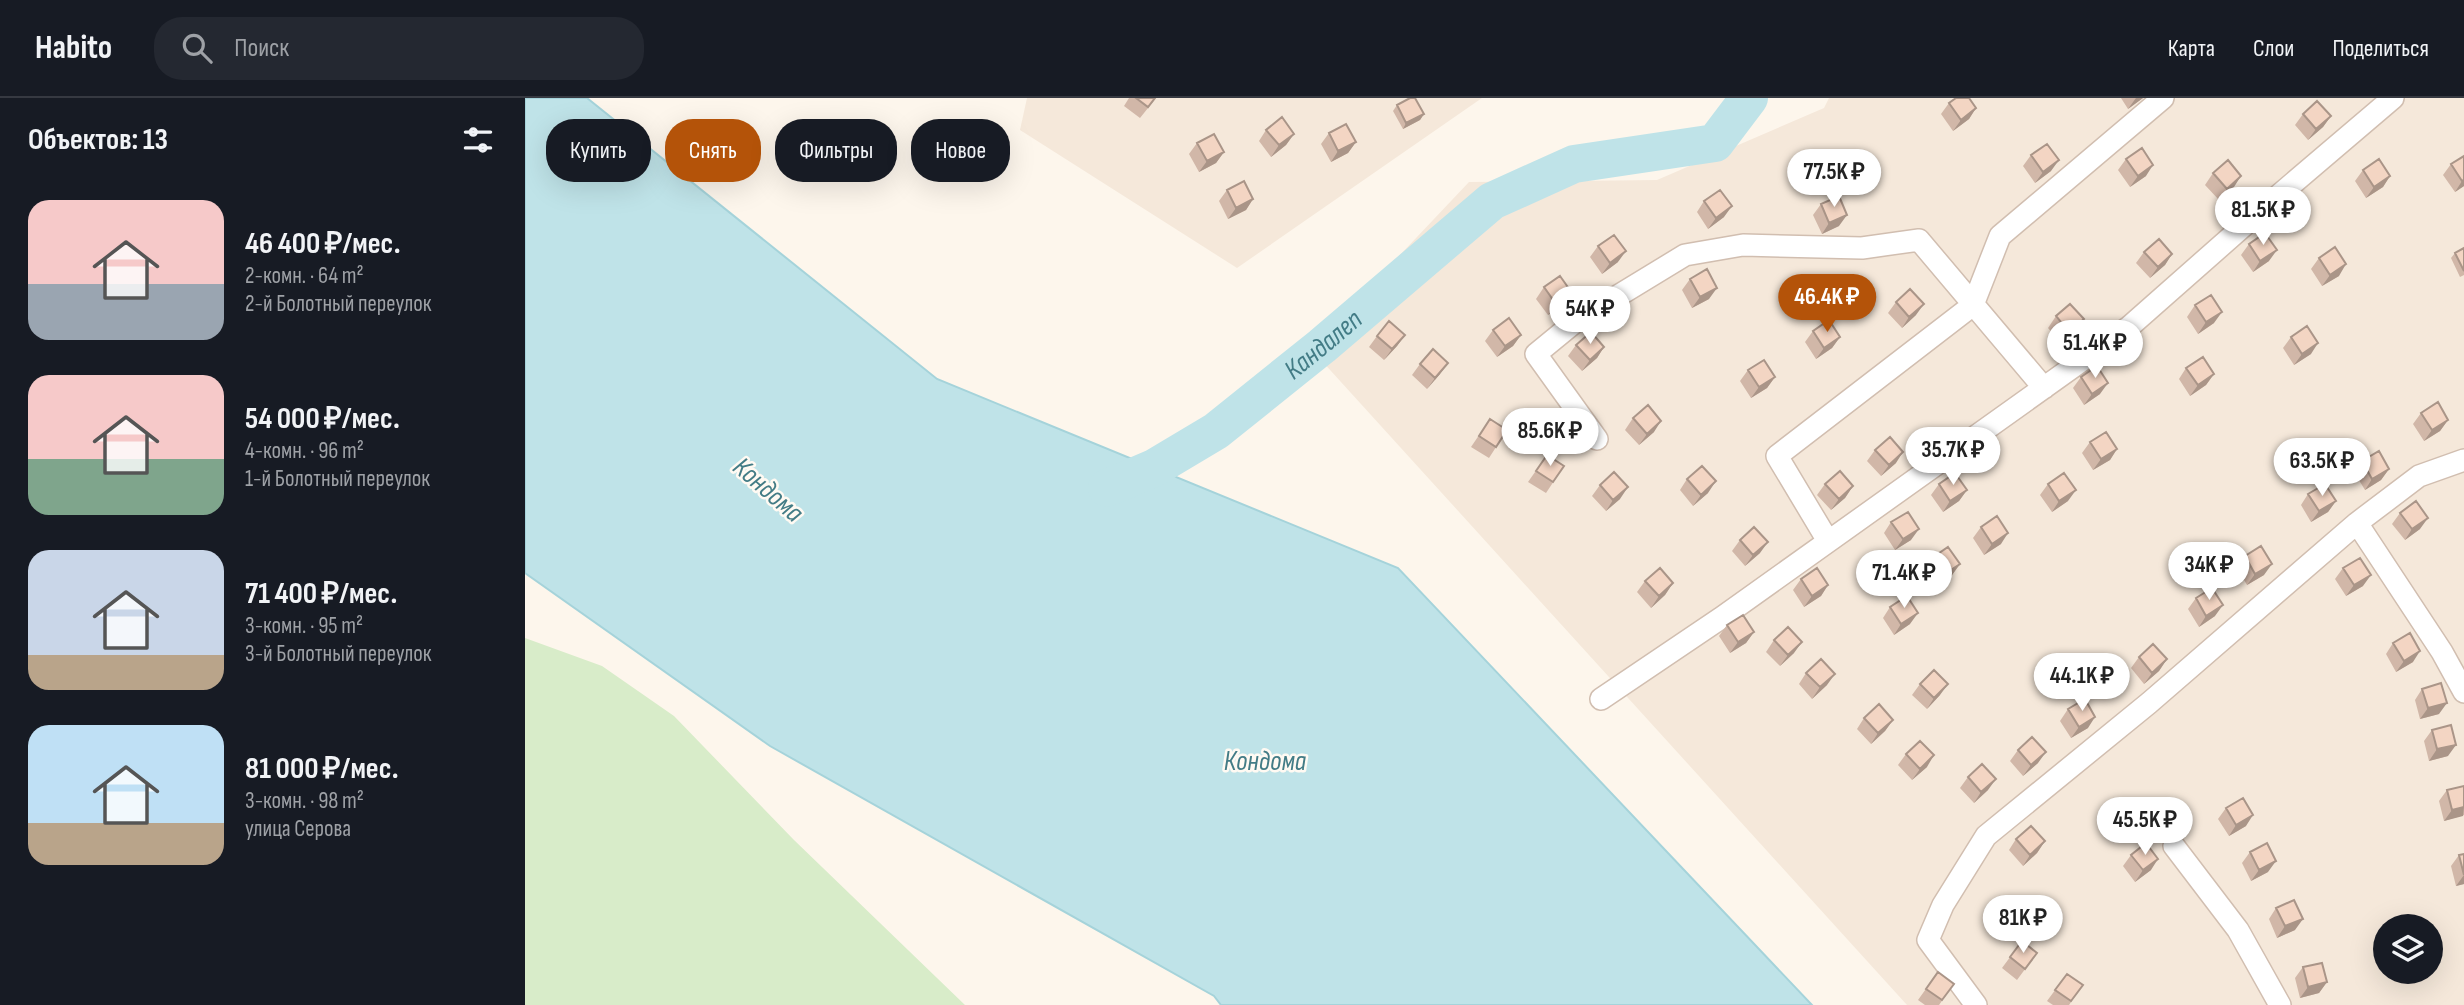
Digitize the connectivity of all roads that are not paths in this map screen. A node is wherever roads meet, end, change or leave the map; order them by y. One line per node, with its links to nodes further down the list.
1 (2163, 98): 3 (street)
2 (2393, 98): 4 (street)
3 (1973, 305): 4 (street); 5 (street); 8 (street)
4 (2044, 388): 8 (street)
5 (1597, 439)
6 (2464, 460): 7 (street)
7 (2357, 523): 9 (street); 12 (street)
8 (1828, 541): 10 (street)
9 (2464, 692)
10 (1601, 699)
11 (2174, 846): 13 (street)
12 (1976, 1005)
13 (2280, 1005)

